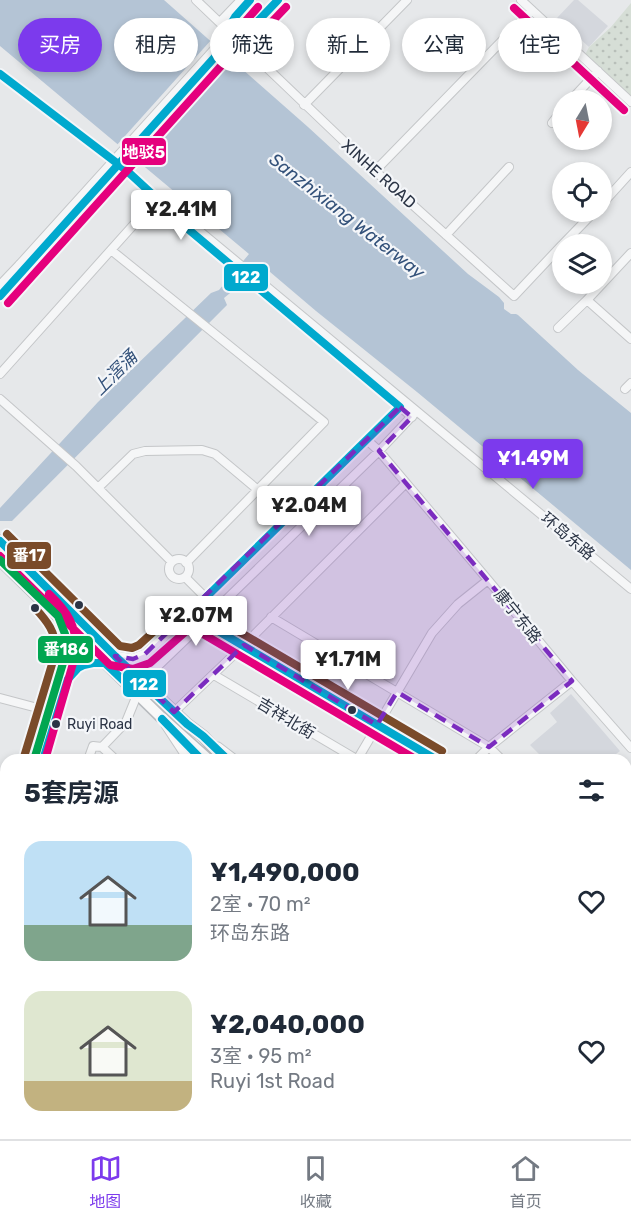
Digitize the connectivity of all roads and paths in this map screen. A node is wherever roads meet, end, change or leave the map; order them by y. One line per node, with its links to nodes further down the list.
1 (196, 0): 8 (street, XINHE ROAD)
2 (241, 0): 9 (street)
3 (250, 0): 27 (street, bridge)
4 (278, 0): 27 (street, bridge)
5 (407, 0): 15 (street)
6 (521, 0): 7 (street)
7 (532, 10): 10 (street); 17 (street)
8 (216, 18)
9 (224, 18)
10 (598, 71): 13 (street); 14 (street)
11 (271, 72): 15 (street, XINHE ROAD)
12 (0, 74): 20 (street)
13 (580, 90)
14 (631, 102)
15 (304, 105): 17 (street, XINHE ROAD)
16 (509, 167): 22 (street)
17 (375, 171): 22 (street, XINHE ROAD)
18 (631, 172): 19 (street)
19 (612, 193)
20 (153, 199): 24 (street); 35 (street, 环岛东路)
21 (585, 222): 23 (street, XINHE ROAD)
22 (446, 234): 26 (street, XINHE ROAD)
23 (573, 234)
24 (111, 250): 33 (street); 41 (street)
25 (631, 253): 30 (street)
26 (552, 256)
27 (22, 266): 28 (street); 29 (street)
28 (0, 285)
29 (0, 296)
30 (587, 300): 31 (street); 32 (street)
31 (558, 328)
32 (631, 339)
33 (0, 374)
34 (0, 399): 40 (street)
35 (403, 404): 36 (street, 环岛东路); 37 (street)
36 (415, 414): 38 (street); 48 (street, 环岛东路)
37 (367, 440): 38 (street, 康宁东路); 49 (street)
38 (379, 451): 39 (street, 康宁东路); 53 (street)
39 (405, 483): 47 (street, 康宁东路); 52 (street)
40 (98, 488): 41 (street); 44 (street)
41 (258, 490): 45 (street)
42 (0, 541): 55 (highway)
43 (0, 560): 51 (highway)
44 (172, 562): 45 (street); 46 (street)
45 (186, 563): 46 (street)
46 (185, 577): 49 (street)
47 (488, 580): 58 (street, 康宁东路); 60 (street)
48 (631, 589)
49 (206, 598): 50 (street)
50 (192, 610): 53 (main road); 55 (main road)
51 (58, 616): 56 (highway); 63 (main road)
52 (271, 617): 54 (street); 60 (street)
53 (203, 622): 54 (main road); 59 (main road)
54 (244, 645): 57 (street); 66 (main road)
55 (115, 656): 59 (highway)
56 (105, 663): 61 (highway); 72 (main road)
57 (214, 675): 64 (street); 80 (street, 吉祥北街)
58 (572, 681): 69 (street); 70 (street, 康宁东路)
59 (152, 690): 64 (highway)
60 (397, 692): 66 (street); 69 (street)
61 (137, 695): 65 (highway); 68 (street)
62 (0, 698): 63 (street)
63 (49, 711): 71 (main road)
64 (174, 712): 67 (highway)
65 (162, 718): 75 (main road); 76 (highway); 77 (highway)
66 (377, 724): 81 (street); 82 (main road)
67 (203, 736): 78 (highway); 79 (main road)
68 (102, 747): 73 (street); 74 (street)
69 (489, 747): 83 (street); 84 (street)
70 (631, 748)
71 (36, 754)
72 (45, 754)
73 (90, 754)
74 (110, 754)
75 (185, 754)
76 (196, 754)
77 (202, 754)
78 (220, 754)
79 (227, 754)
80 (347, 754)
81 (360, 754)
82 (427, 754)
83 (482, 754)
84 (496, 754)

